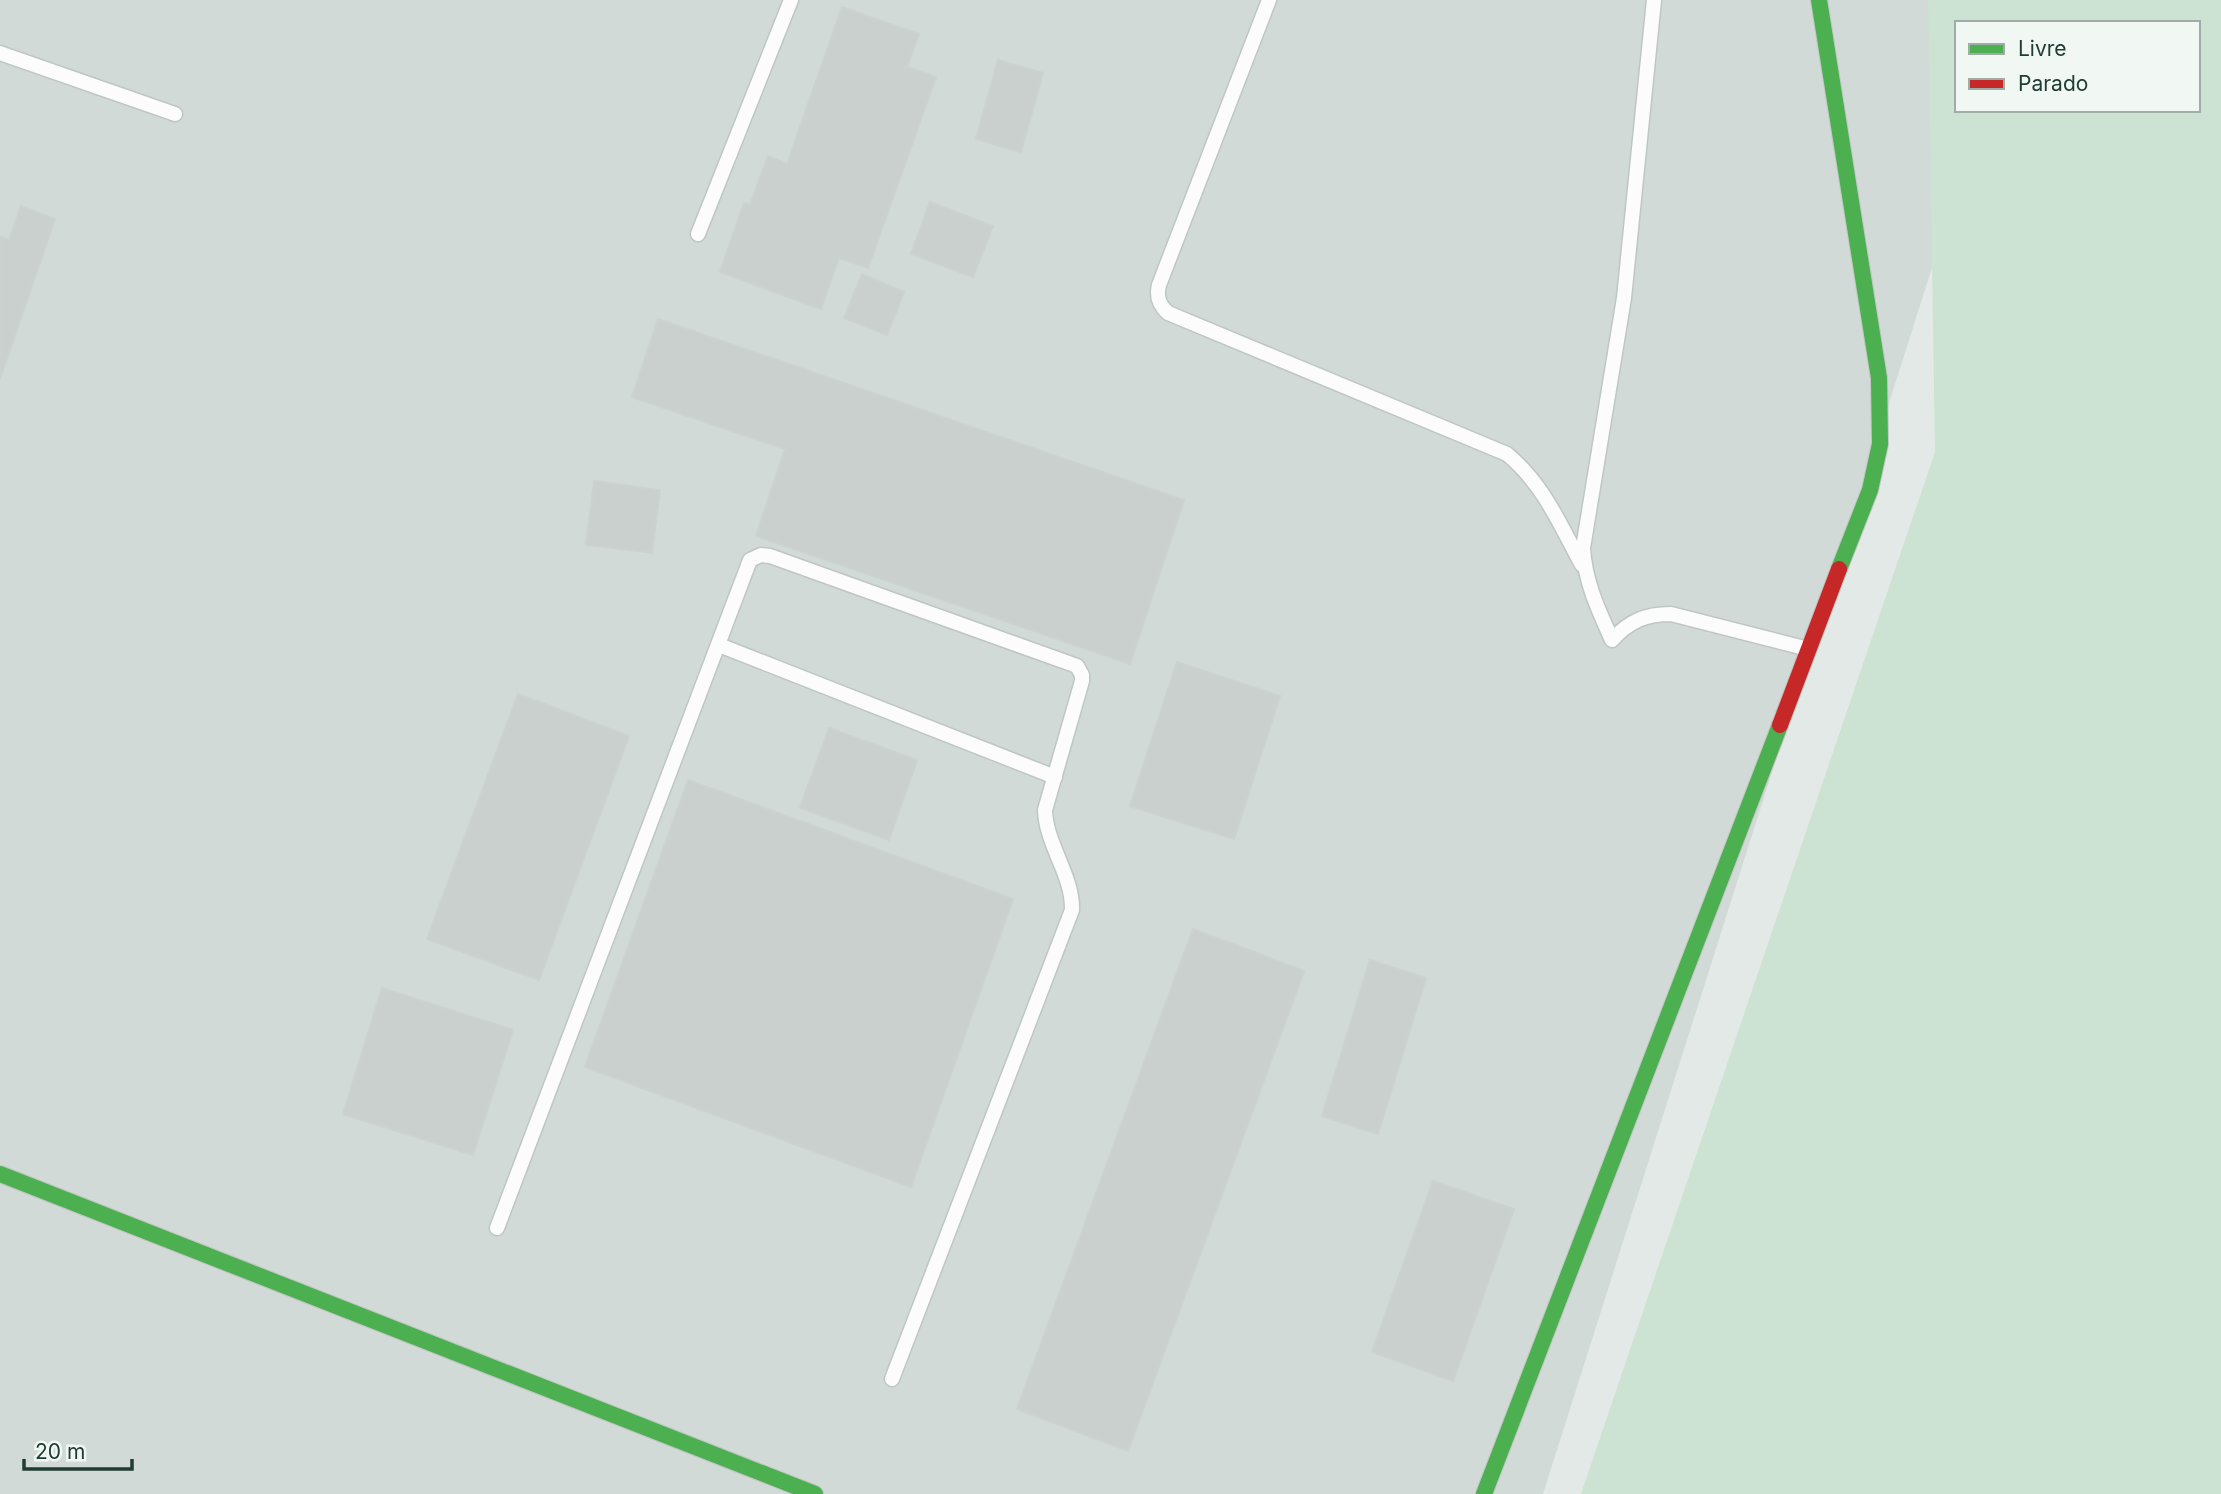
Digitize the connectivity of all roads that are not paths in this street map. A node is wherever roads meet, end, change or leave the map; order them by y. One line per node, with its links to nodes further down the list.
1 (791, 0): 7 (lane)
2 (1269, 0): 8 (lane)
3 (1654, 0): 8 (lane)
4 (1819, 0): 10 (street)
5 (0, 53): 6 (lane)
6 (174, 114)
7 (698, 234)
8 (1584, 569): 10 (lane)
9 (719, 645): 11 (lane); 11 (lane); 13 (lane)
10 (1809, 649): 16 (street)
11 (1055, 778): 14 (lane)
12 (0, 1174): 15 (street)
13 (497, 1228)
14 (892, 1379)
15 (815, 1494)
16 (1484, 1494)

